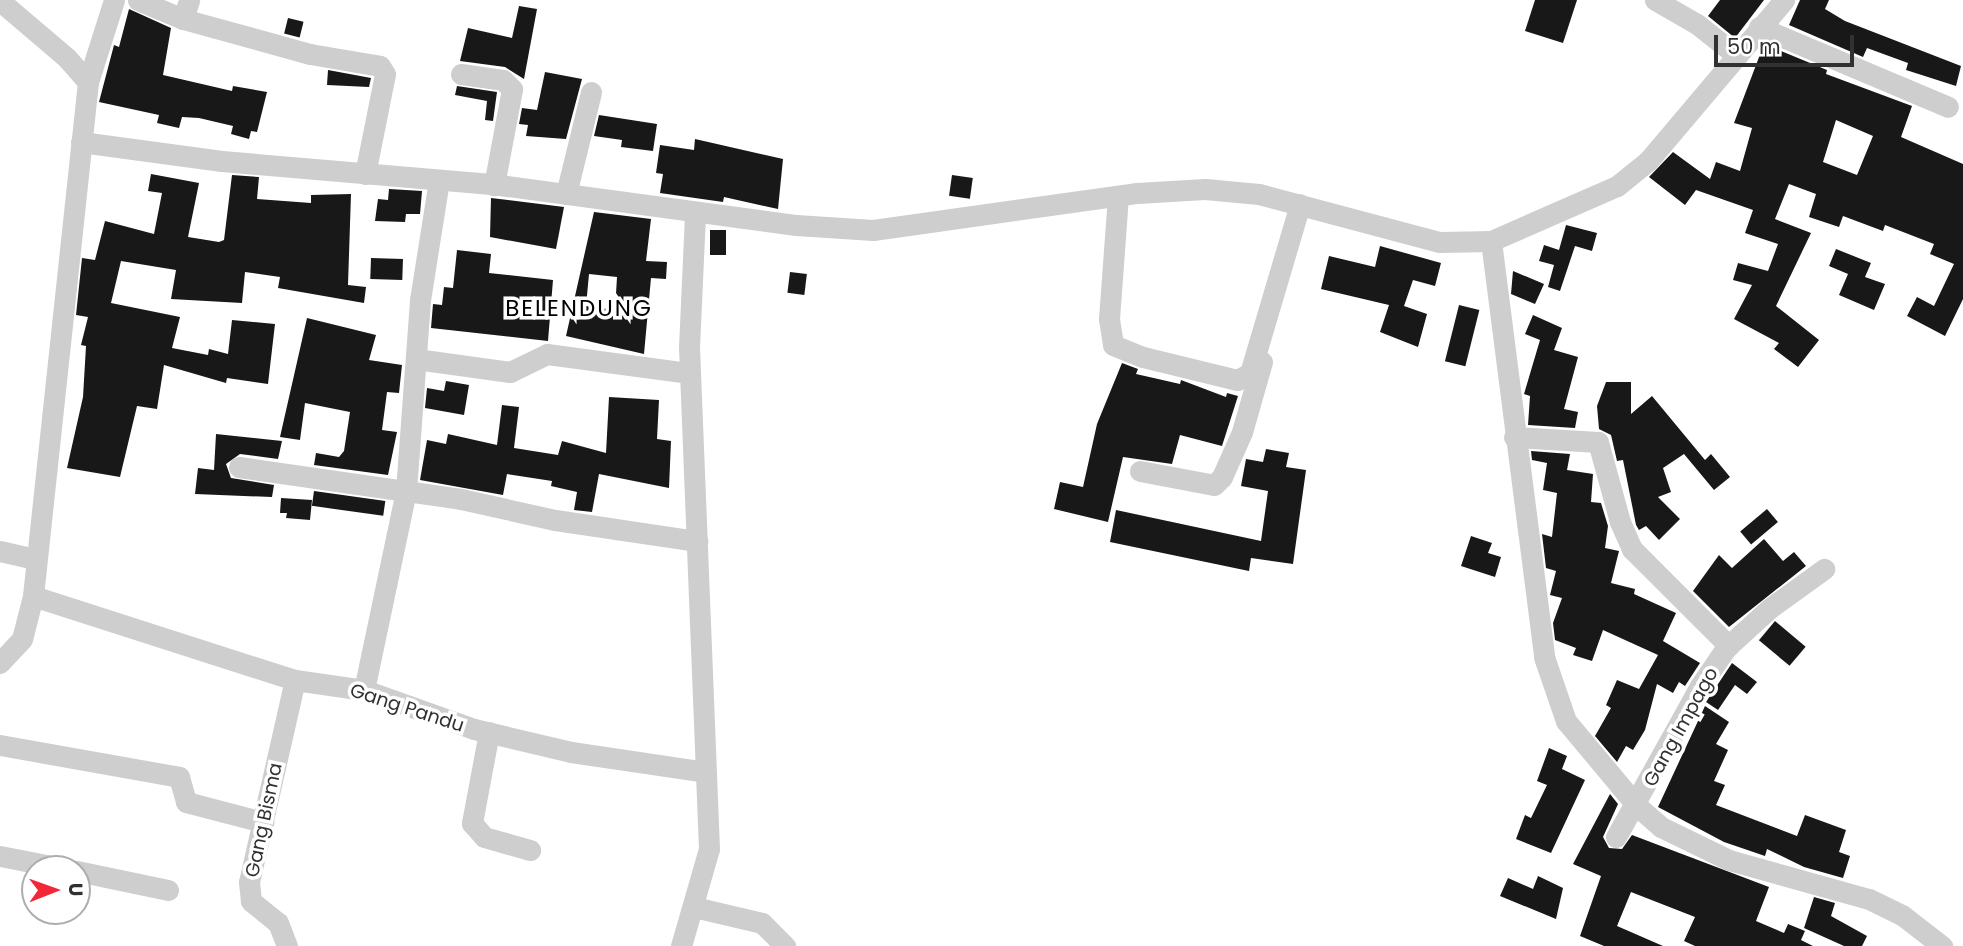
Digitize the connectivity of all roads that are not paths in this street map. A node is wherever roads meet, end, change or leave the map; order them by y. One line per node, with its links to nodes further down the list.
1 (114, 0): 10 (street)
2 (138, 0): 6 (street)
3 (1654, 0): 8 (street)
4 (1784, 0): 7 (street)
5 (0, 1): 10 (street)
6 (186, 9): 14 (street)
7 (1759, 27): 8 (street); 12 (street)
8 (1736, 55): 21 (street)
9 (461, 74): 16 (street)
10 (88, 82): 13 (street)
11 (591, 92): 17 (street)
12 (1948, 107)
13 (82, 142): 14 (street); 30 (street)
14 (365, 174): 15 (street)
15 (439, 180): 16 (street); 22 (street)
16 (494, 185): 17 (street)
17 (566, 194): 20 (street)
18 (1118, 196): 19 (street); 19 (street); 20 (street)
19 (1304, 205): 21 (street); 26 (street)
20 (695, 213): 23 (street)
21 (1491, 241): 24 (street)
22 (416, 359): 23 (street); 27 (street)
23 (690, 373): 28 (street)
24 (1514, 437): 33 (street); 40 (street)
25 (239, 467): 27 (street)
26 (1140, 471)
27 (406, 491): 28 (street); 36 (street)
28 (697, 541): 39 (street)
29 (0, 551): 30 (street)
30 (36, 559): 32 (street)
31 (1824, 569): 33 (street, Gang Impago)
32 (33, 596): 34 (street); 35 (street, Gang Pandu)
33 (1729, 646): 40 (street, Gang Impago)
34 (0, 663)
35 (295, 680): 36 (street, Gang Pandu); 41 (street, Gang Bisma)
36 (363, 690): 37 (street, Gang Pandu)
37 (489, 732): 39 (street, Gang Pandu); 43 (street)
38 (0, 745): 41 (street)
39 (706, 772): 48 (street)
40 (1637, 806): 42 (street, Gang Impago); 52 (street)
41 (263, 822): 49 (street, Gang Bisma)
42 (1616, 837)
43 (530, 850)
44 (0, 856): 45 (street)
45 (21, 860)
46 (91, 874): 47 (street)
47 (168, 890)
48 (694, 907): 50 (street); 51 (street)
49 (287, 946)
50 (681, 946)
51 (785, 946)
52 (1942, 946)

